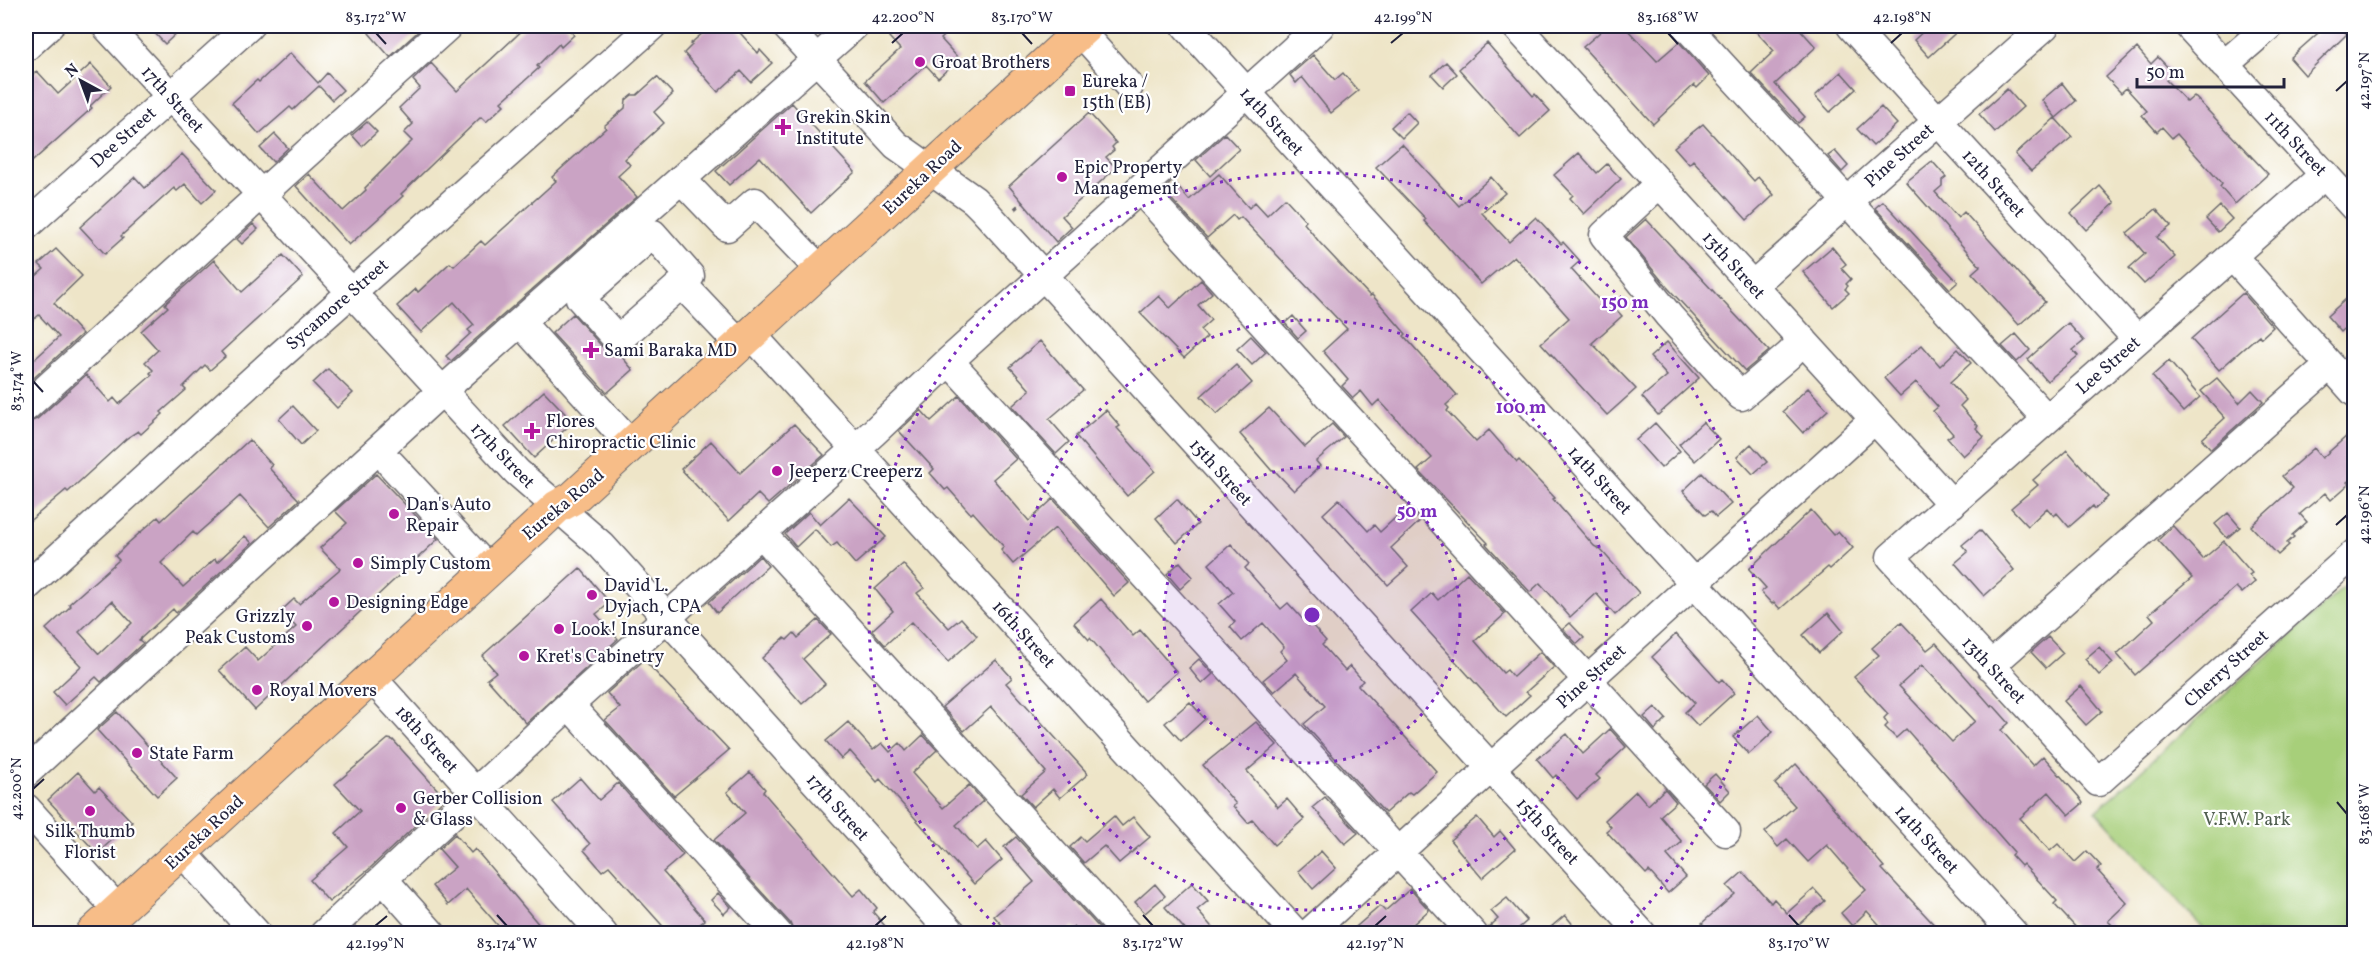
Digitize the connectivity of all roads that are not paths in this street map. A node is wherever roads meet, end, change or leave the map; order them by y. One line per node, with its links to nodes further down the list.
1 (49, 26): 17 (street)
2 (106, 26): 22 (street, 17th Street)
3 (249, 26): 22 (street, Dee Street)
4 (448, 26): 31 (street)
5 (652, 26): 41 (street, Sycamore Street)
6 (786, 26): 18 (street, 15th Street)
7 (854, 26): 18 (street)
8 (1186, 26): 21 (street, 14th Street)
9 (1320, 26): 21 (street)
10 (1516, 26): 29 (street, 13th Street)
11 (1686, 26): 32 (street)
12 (1851, 26): 23 (street, 12th Street)
13 (2045, 26): 23 (street, Pine Street)
14 (2189, 26): 19 (street, 11th Street)
15 (2269, 26): 19 (street)
16 (1083, 28): 20 (street); 26 (main road, Eureka Road)
17 (26, 47)
18 (817, 59): 26 (street, 15th Street); 28 (street)
19 (2224, 65): 27 (street, 11th Street)
20 (1130, 85)
21 (1246, 94): 30 (street); 62 (street, 14th Street)
22 (170, 96): 31 (street, 17th Street); 34 (street, Dee Street)
23 (1938, 121): 32 (street, Pine Street); 43 (street, 12th Street)
24 (1192, 125): 25 (street)
25 (1162, 152)
26 (929, 170): 37 (main road, Eureka Road); 38 (street, 15th Street)
27 (2325, 174): 33 (street, 11th Street); 35 (street, Lee Street)
28 (681, 179): 36 (street); 37 (street)
29 (1660, 183): 40 (street, 13th Street); 45 (street)
30 (1140, 189): 38 (street); 67 (street)
31 (261, 196): 41 (street, 17th Street); 50 (street)
32 (1846, 202): 40 (street, Pine Street); 52 (street)
33 (2355, 207)
34 (26, 226)
35 (2232, 256): 43 (street, Lee Street); 47 (street)
36 (607, 260): 39 (street); 39 (street); 42 (street)
37 (821, 270): 44 (main road, Eureka Road)
38 (1044, 276): 46 (street); 69 (street, 15th Street)
39 (682, 284): 44 (street, 16th Street)
40 (1753, 285): 45 (street, 13th Street)
41 (351, 293): 48 (street, 17th Street); 63 (street, Sycamore Street)
42 (520, 322): 48 (street); 53 (street)
43 (2138, 339): 52 (street, Lee Street)
44 (746, 340): 53 (main road, Eureka Road); 54 (street, 16th Street)
45 (1803, 340): 51 (street, 13th Street)
46 (949, 361): 54 (street); 75 (street)
47 (2330, 365): 49 (street); 65 (street)
48 (442, 391): 57 (street, 17th Street); 70 (street)
49 (2355, 392)
50 (26, 407)
51 (1875, 419): 56 (street, 13th Street); 62 (street, Pine Street)
52 (2047, 419): 56 (street, Lee Street)
53 (631, 445): 57 (main road, Eureka Road)
54 (855, 449): 58 (street); 87 (street, 16th Street)
55 (392, 464): 61 (street)
56 (1952, 504): 60 (street, Lee Street)
57 (557, 507): 61 (main road, Eureka Road); 64 (street, 17th Street)
58 (761, 533): 64 (street); 86 (street)
59 (2355, 554): 71 (street, Cherry Street)
60 (1891, 557): 65 (street, 13th Street)
61 (488, 570): 66 (main road, Eureka Road)
62 (1694, 582): 67 (street, Pine Street); 91 (street, 14th Street)
63 (26, 587)
64 (667, 617): 68 (street); 85 (street, 17th Street)
65 (1990, 666): 71 (street, 13th Street)
66 (371, 677): 72 (street, 18th Street); 76 (main road, Eureka Road)
67 (1586, 681): 69 (street, Pine Street); 74 (street)
68 (569, 705): 72 (street); 84 (street)
69 (1490, 768): 75 (street, Pine Street); 90 (street, 15th Street)
70 (26, 773)
71 (2098, 782)
72 (475, 792): 77 (street); 83 (street, 18th Street)
73 (26, 808): 78 (street)
74 (1726, 832)
75 (1398, 851): 88 (street, Pine Street); 89 (street)
76 (182, 852): 78 (main road, Eureka Road); 80 (street)
77 (382, 879): 81 (street); 82 (street)
78 (118, 910): 79 (main road, Eureka Road)
79 (92, 933)
80 (257, 933)
81 (324, 933)
82 (432, 933)
83 (603, 933)
84 (778, 933)
85 (953, 933)
86 (1127, 933)
87 (1296, 933)
88 (1308, 933)
89 (1473, 933)
90 (1642, 933)
91 (2014, 933)

